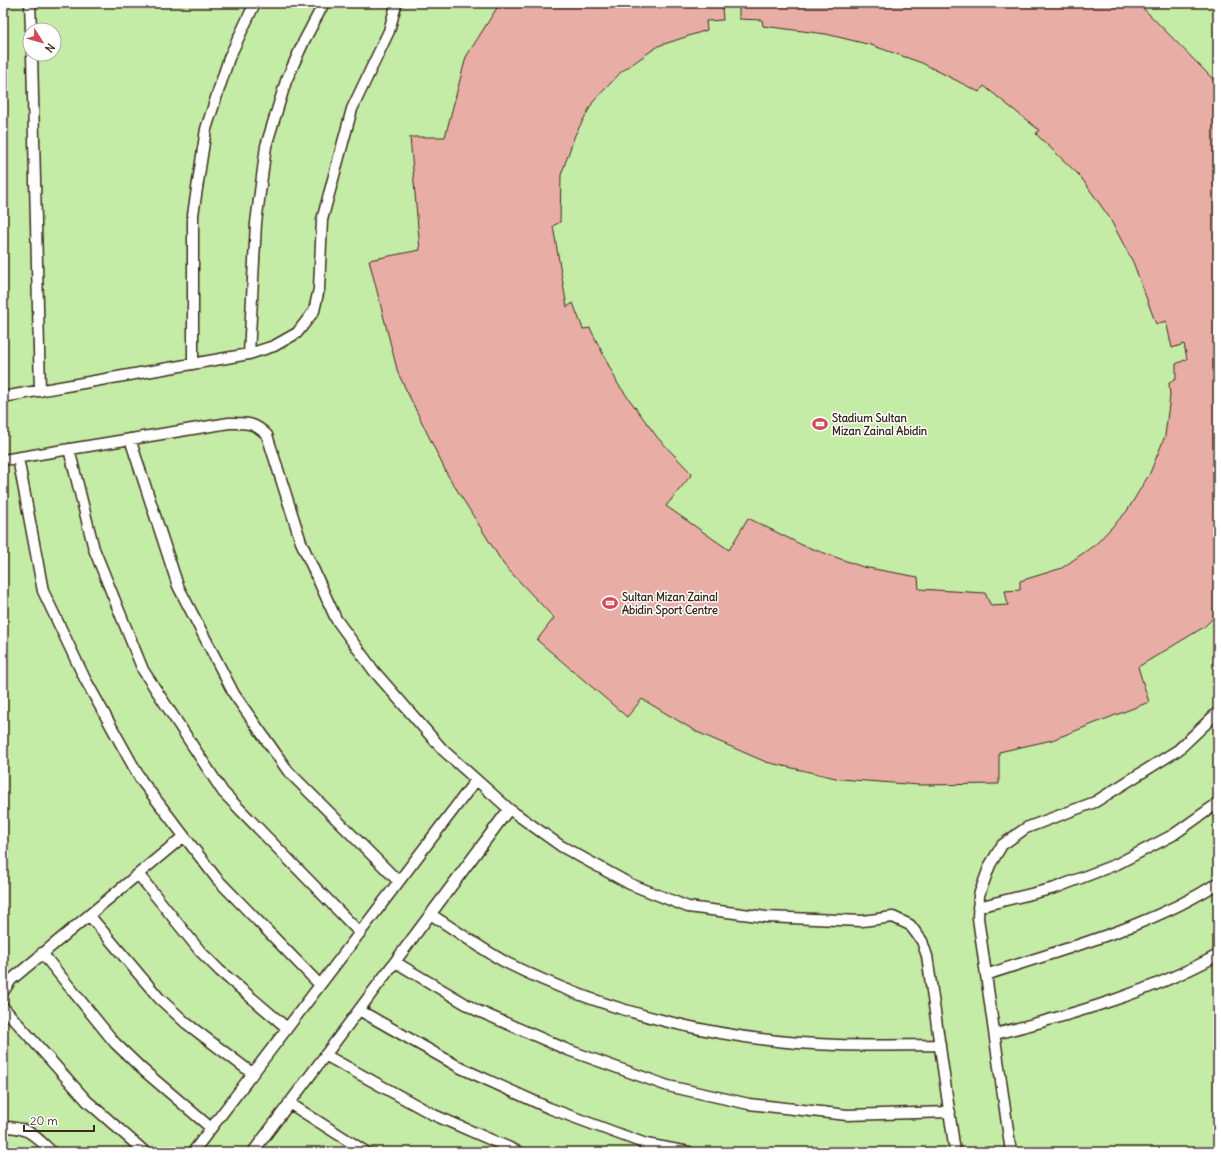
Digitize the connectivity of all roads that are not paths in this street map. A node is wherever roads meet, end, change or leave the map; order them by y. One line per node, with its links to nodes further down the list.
1 (30, 3): 5 (lane)
2 (255, 3): 8 (lane)
3 (324, 3): 7 (lane)
4 (394, 3): 7 (lane)
5 (31, 22)
6 (32, 62): 9 (lane)
7 (249, 354): 8 (lane)
8 (193, 364): 9 (lane)
9 (40, 391): 10 (lane)
10 (3, 397)
11 (130, 439): 12 (lane); 16 (lane); 21 (lane)
12 (70, 449): 13 (lane); 26 (lane)
13 (18, 458): 14 (lane); 19 (lane)
14 (3, 460)
15 (1218, 712): 23 (lane)
16 (476, 780): 18 (lane); 21 (lane)
17 (1218, 803): 23 (lane)
18 (509, 809): 24 (lane); 37 (lane)
19 (184, 836): 20 (lane); 31 (lane)
20 (138, 874): 25 (lane); 35 (lane)
21 (398, 881): 26 (lane)
22 (1218, 883): 30 (lane)
23 (978, 907): 30 (lane)
24 (430, 914): 29 (lane); 37 (lane)
25 (89, 915): 27 (lane); 39 (lane)
26 (360, 933): 31 (lane)
27 (42, 953): 32 (lane); 43 (lane)
28 (1218, 955): 36 (lane)
29 (395, 962): 34 (lane); 41 (lane)
30 (986, 975): 36 (lane)
31 (320, 985): 35 (lane)
32 (3, 992)
33 (3, 1007): 45 (lane)
34 (359, 1010): 38 (lane); 50 (lane)
35 (287, 1028): 39 (lane)
36 (994, 1034): 52 (lane)
37 (940, 1045): 41 (lane)
38 (325, 1055): 40 (lane); 49 (lane)
39 (252, 1073): 43 (lane)
40 (289, 1103): 47 (lane); 48 (lane)
41 (950, 1112): 51 (lane)
42 (3, 1126): 44 (lane)
43 (211, 1128): 46 (lane)
44 (52, 1152)
45 (145, 1152)
46 (193, 1152)
47 (253, 1152)
48 (366, 1152)
49 (519, 1152)
50 (689, 1152)
51 (955, 1152)
52 (1011, 1152)

